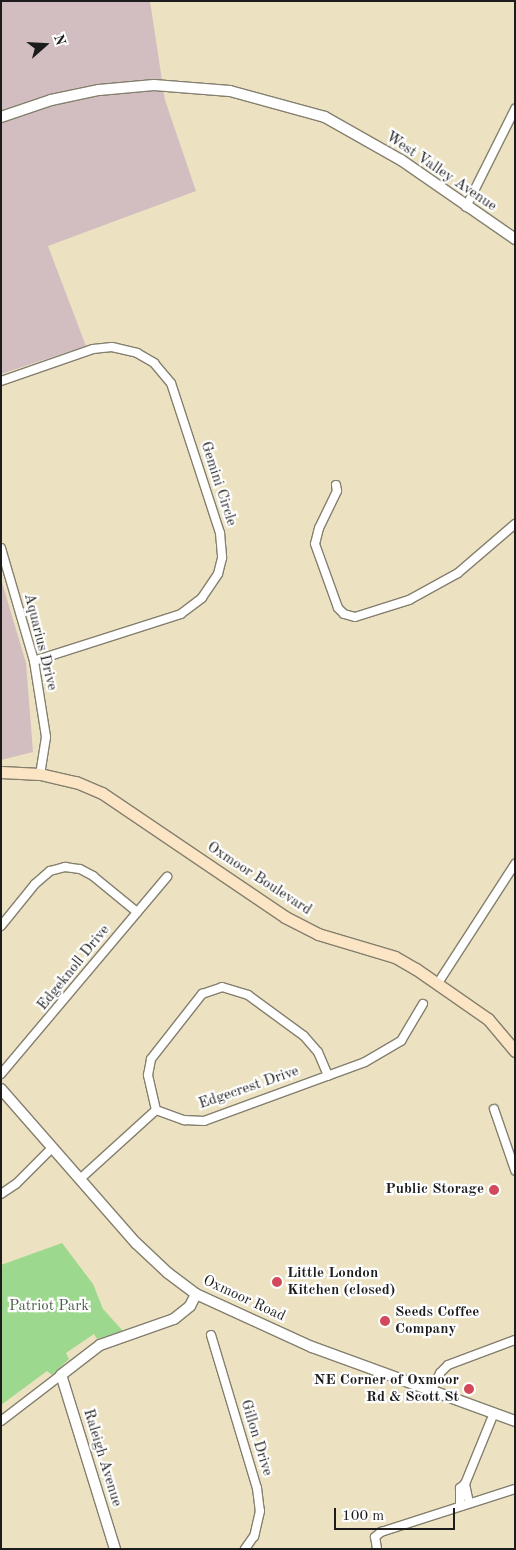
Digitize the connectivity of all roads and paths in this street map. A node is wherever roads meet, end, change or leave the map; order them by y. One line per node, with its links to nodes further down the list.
1 (515, 109): 3 (street)
2 (1, 118): 3 (street, West Valley Avenue)
3 (466, 207): 4 (street, West Valley Avenue)
4 (515, 239)
5 (1, 381): 9 (street, Gemini Circle)
6 (336, 485): 7 (street)
7 (515, 524)
8 (1, 548): 9 (street, Aquarius Drive)
9 (34, 661): 11 (street, Aquarius Drive)
10 (1, 772): 11 (main road, Oxmoor Boulevard)
11 (40, 774): 16 (main road, Oxmoor Boulevard)
12 (515, 864): 16 (street)
13 (167, 877): 14 (street, Edgeknoll Drive)
14 (136, 912): 15 (street); 19 (street, Edgeknoll Drive)
15 (1, 926)
16 (438, 983): 18 (main road, Oxmoor Boulevard)
17 (423, 1004): 20 (street, Edgecrest Drive)
18 (515, 1051)
19 (1, 1074)
20 (328, 1076): 23 (street, Edgecrest Drive); 23 (street)
21 (1, 1089): 24 (street, Oxmoor Road)
22 (494, 1109): 25 (street)
23 (156, 1110): 26 (street)
24 (52, 1148): 26 (street, Oxmoor Road); 27 (street)
25 (515, 1170)
26 (80, 1179): 28 (street, Oxmoor Road)
27 (1, 1194)
28 (196, 1294): 31 (street); 32 (street, Oxmoor Road)
29 (211, 1335): 41 (street, Gillon Drive)
30 (515, 1340): 32 (street)
31 (61, 1375): 34 (street); 40 (street, Raleigh Avenue)
32 (432, 1389): 33 (street, Oxmoor Road)
33 (494, 1413): 35 (street, Oxmoor Road); 36 (street)
34 (1, 1421)
35 (515, 1421)
36 (466, 1484): 38 (street); 39 (street)
37 (515, 1489): 38 (street)
38 (469, 1503): 39 (street)
39 (460, 1506): 42 (street)
40 (115, 1549)
41 (245, 1549)
42 (377, 1549)

